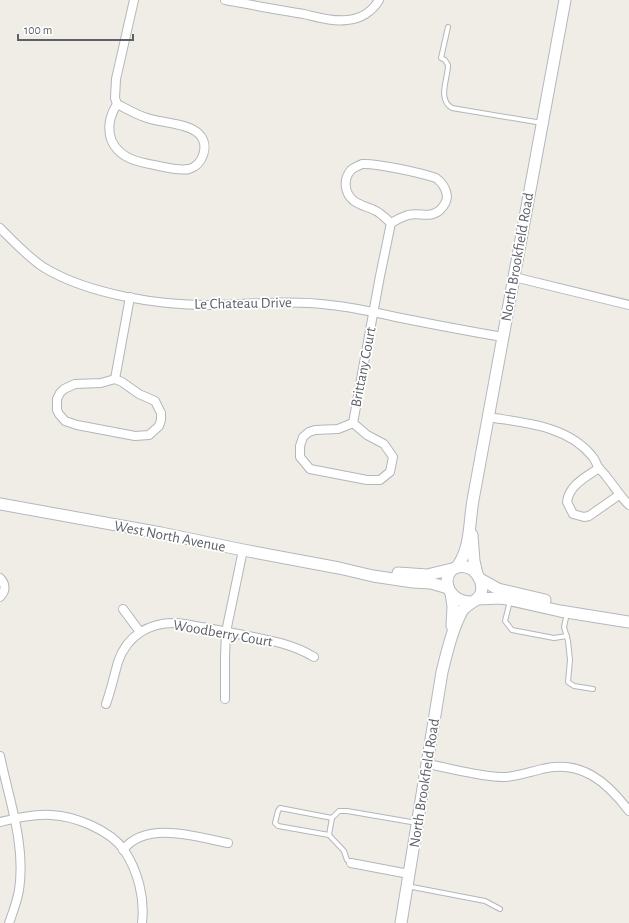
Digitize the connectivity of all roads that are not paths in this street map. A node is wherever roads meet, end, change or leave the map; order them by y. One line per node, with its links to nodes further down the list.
1 (134, 0): 6 (street)
2 (225, 0): 3 (street)
3 (379, 0)
4 (565, 0): 7 (street, North Brookfield Road)
5 (448, 27): 7 (lane)
6 (117, 104): 6 (street)
7 (542, 123): 10 (street, North Brookfield Road)
8 (390, 223): 8 (street); 13 (street, Brittany Court)
9 (0, 228): 11 (street, Le Chateau Drive)
10 (514, 277): 12 (street); 14 (street, North Brookfield Road)
11 (130, 297): 13 (street, Le Chateau Drive); 15 (street)
12 (629, 305)
13 (374, 312): 14 (street, Le Chateau Drive); 17 (street, Brittany Court)
14 (503, 337): 16 (street, North Brookfield Road)
15 (115, 379): 15 (street)
16 (488, 416): 18 (street); 22 (street, North Brookfield Road)
17 (353, 423): 17 (street, Brittany Court)
18 (599, 468): 19 (street); 19 (street)
19 (619, 495): 21 (street)
20 (0, 504): 23 (street, West North Avenue)
21 (629, 505)
22 (471, 515): 25 (street, North Brookfield Road); 26 (street, North Brookfield Road)
23 (243, 550): 24 (street, West North Avenue); 37 (street)
24 (339, 568): 25 (street, West North Avenue); 28 (street, West North Avenue)
25 (455, 568): 26 (street); 28 (street)
26 (478, 577): 31 (street); 34 (street)
27 (0, 578): 29 (street)
28 (449, 591): 31 (street); 39 (street, North Brookfield Road)
29 (0, 597)
30 (510, 600): 31 (street); 33 (street); 38 (lane)
31 (474, 601): 39 (street, North Brookfield Road)
32 (123, 609): 36 (street)
33 (567, 612): 34 (street); 38 (lane)
34 (589, 615): 35 (street)
35 (629, 622)
36 (140, 632): 37 (street, Woodberry Court); 43 (street, Woodberry Court)
37 (226, 632): 40 (street, Woodberry Court); 42 (street)
38 (567, 636): 41 (lane)
39 (450, 644): 45 (street, North Brookfield Road)
40 (314, 657)
41 (593, 689)
42 (225, 699)
43 (106, 704)
44 (0, 756): 48 (street)
45 (428, 764): 46 (street); 50 (street, North Brookfield Road)
46 (629, 811)
47 (332, 818): 50 (lane); 51 (lane); 51 (lane)
48 (14, 819): 49 (street); 53 (street); 58 (street)
49 (0, 822)
50 (418, 823): 55 (street, North Brookfield Road)
51 (329, 836): 54 (lane)
52 (228, 843): 53 (street)
53 (123, 850): 59 (street)
54 (351, 864): 55 (street)
55 (409, 874): 56 (street, North Brookfield Road)
56 (407, 886): 57 (lane); 60 (street, North Brookfield Road)
57 (500, 909)
58 (9, 923)
59 (142, 923)
60 (401, 923)

